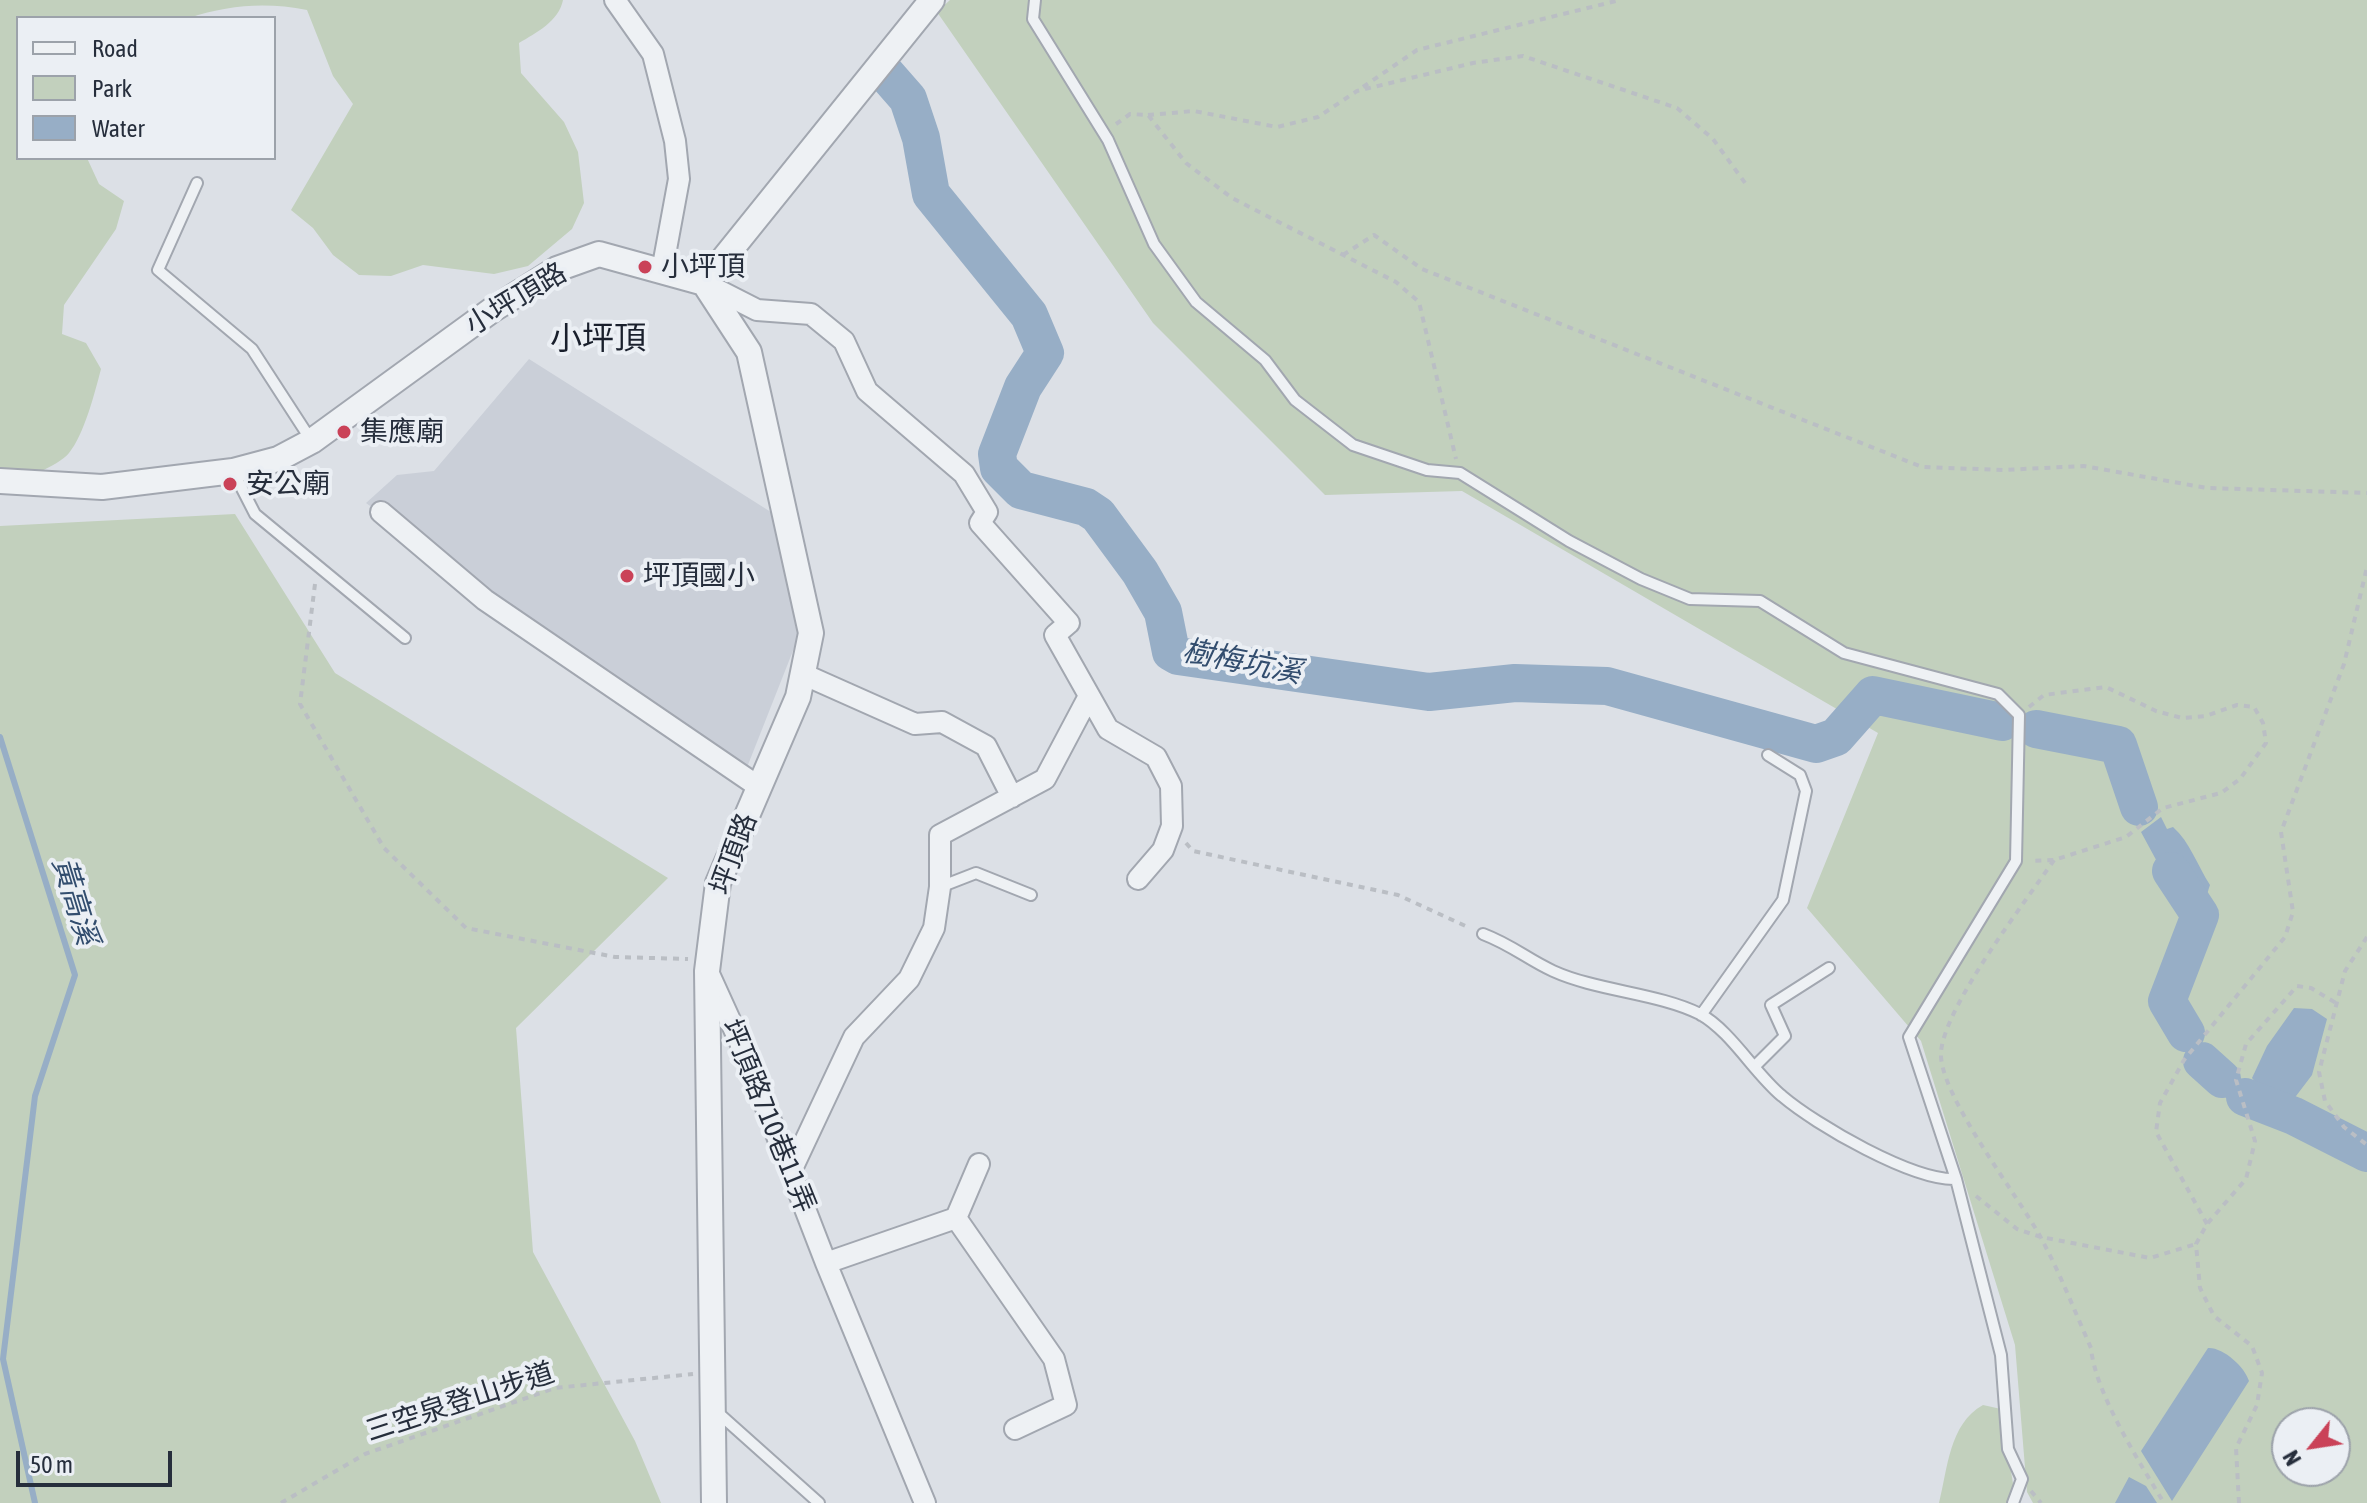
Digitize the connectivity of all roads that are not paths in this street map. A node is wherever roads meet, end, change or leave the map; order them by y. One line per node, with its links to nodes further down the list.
1 (615, 0): 5 (street)
2 (932, 0): 6 (street)
3 (1035, 0): 29 (lane)
4 (197, 183): 7 (lane)
5 (662, 271): 6 (street, 小坪頂路); 7 (street, 小坪頂路)
6 (704, 283): 12 (street, 坪頂路); 13 (street)
7 (312, 441): 8 (street, 小坪頂路)
8 (233, 471): 9 (street, 小坪頂路); 11 (lane)
9 (0, 481)
10 (381, 512): 15 (street)
11 (405, 638)
12 (805, 675): 15 (street, 坪頂路); 16 (street)
13 (1089, 696): 16 (street); 17 (street)
14 (1768, 755): 23 (lane)
15 (759, 787): 21 (street, 坪頂路)
16 (1012, 797): 18 (street)
17 (1138, 879)
18 (940, 887): 19 (lane); 28 (street)
19 (1031, 895)
20 (1483, 934): 23 (lane)
21 (708, 966): 24 (street, 坪頂路); 25 (street, 坪頂路710巷11弄)
22 (1829, 968): 26 (lane)
23 (1701, 1015): 26 (lane)
24 (707, 1040): 25 (street); 32 (street, 坪頂路)
25 (744, 1051): 28 (street, 坪頂路710巷11弄)
26 (1755, 1066): 29 (lane)
27 (979, 1164): 30 (street)
28 (791, 1171): 31 (street, 坪頂路710巷11弄)
29 (1956, 1179): 37 (lane)
30 (956, 1218): 31 (street); 33 (street)
31 (826, 1263): 36 (street, 坪頂路710巷11弄)
32 (712, 1407): 34 (street, 坪頂路); 35 (lane)
33 (1015, 1429)
34 (714, 1503)
35 (819, 1503)
36 (925, 1503)
37 (2013, 1503)

